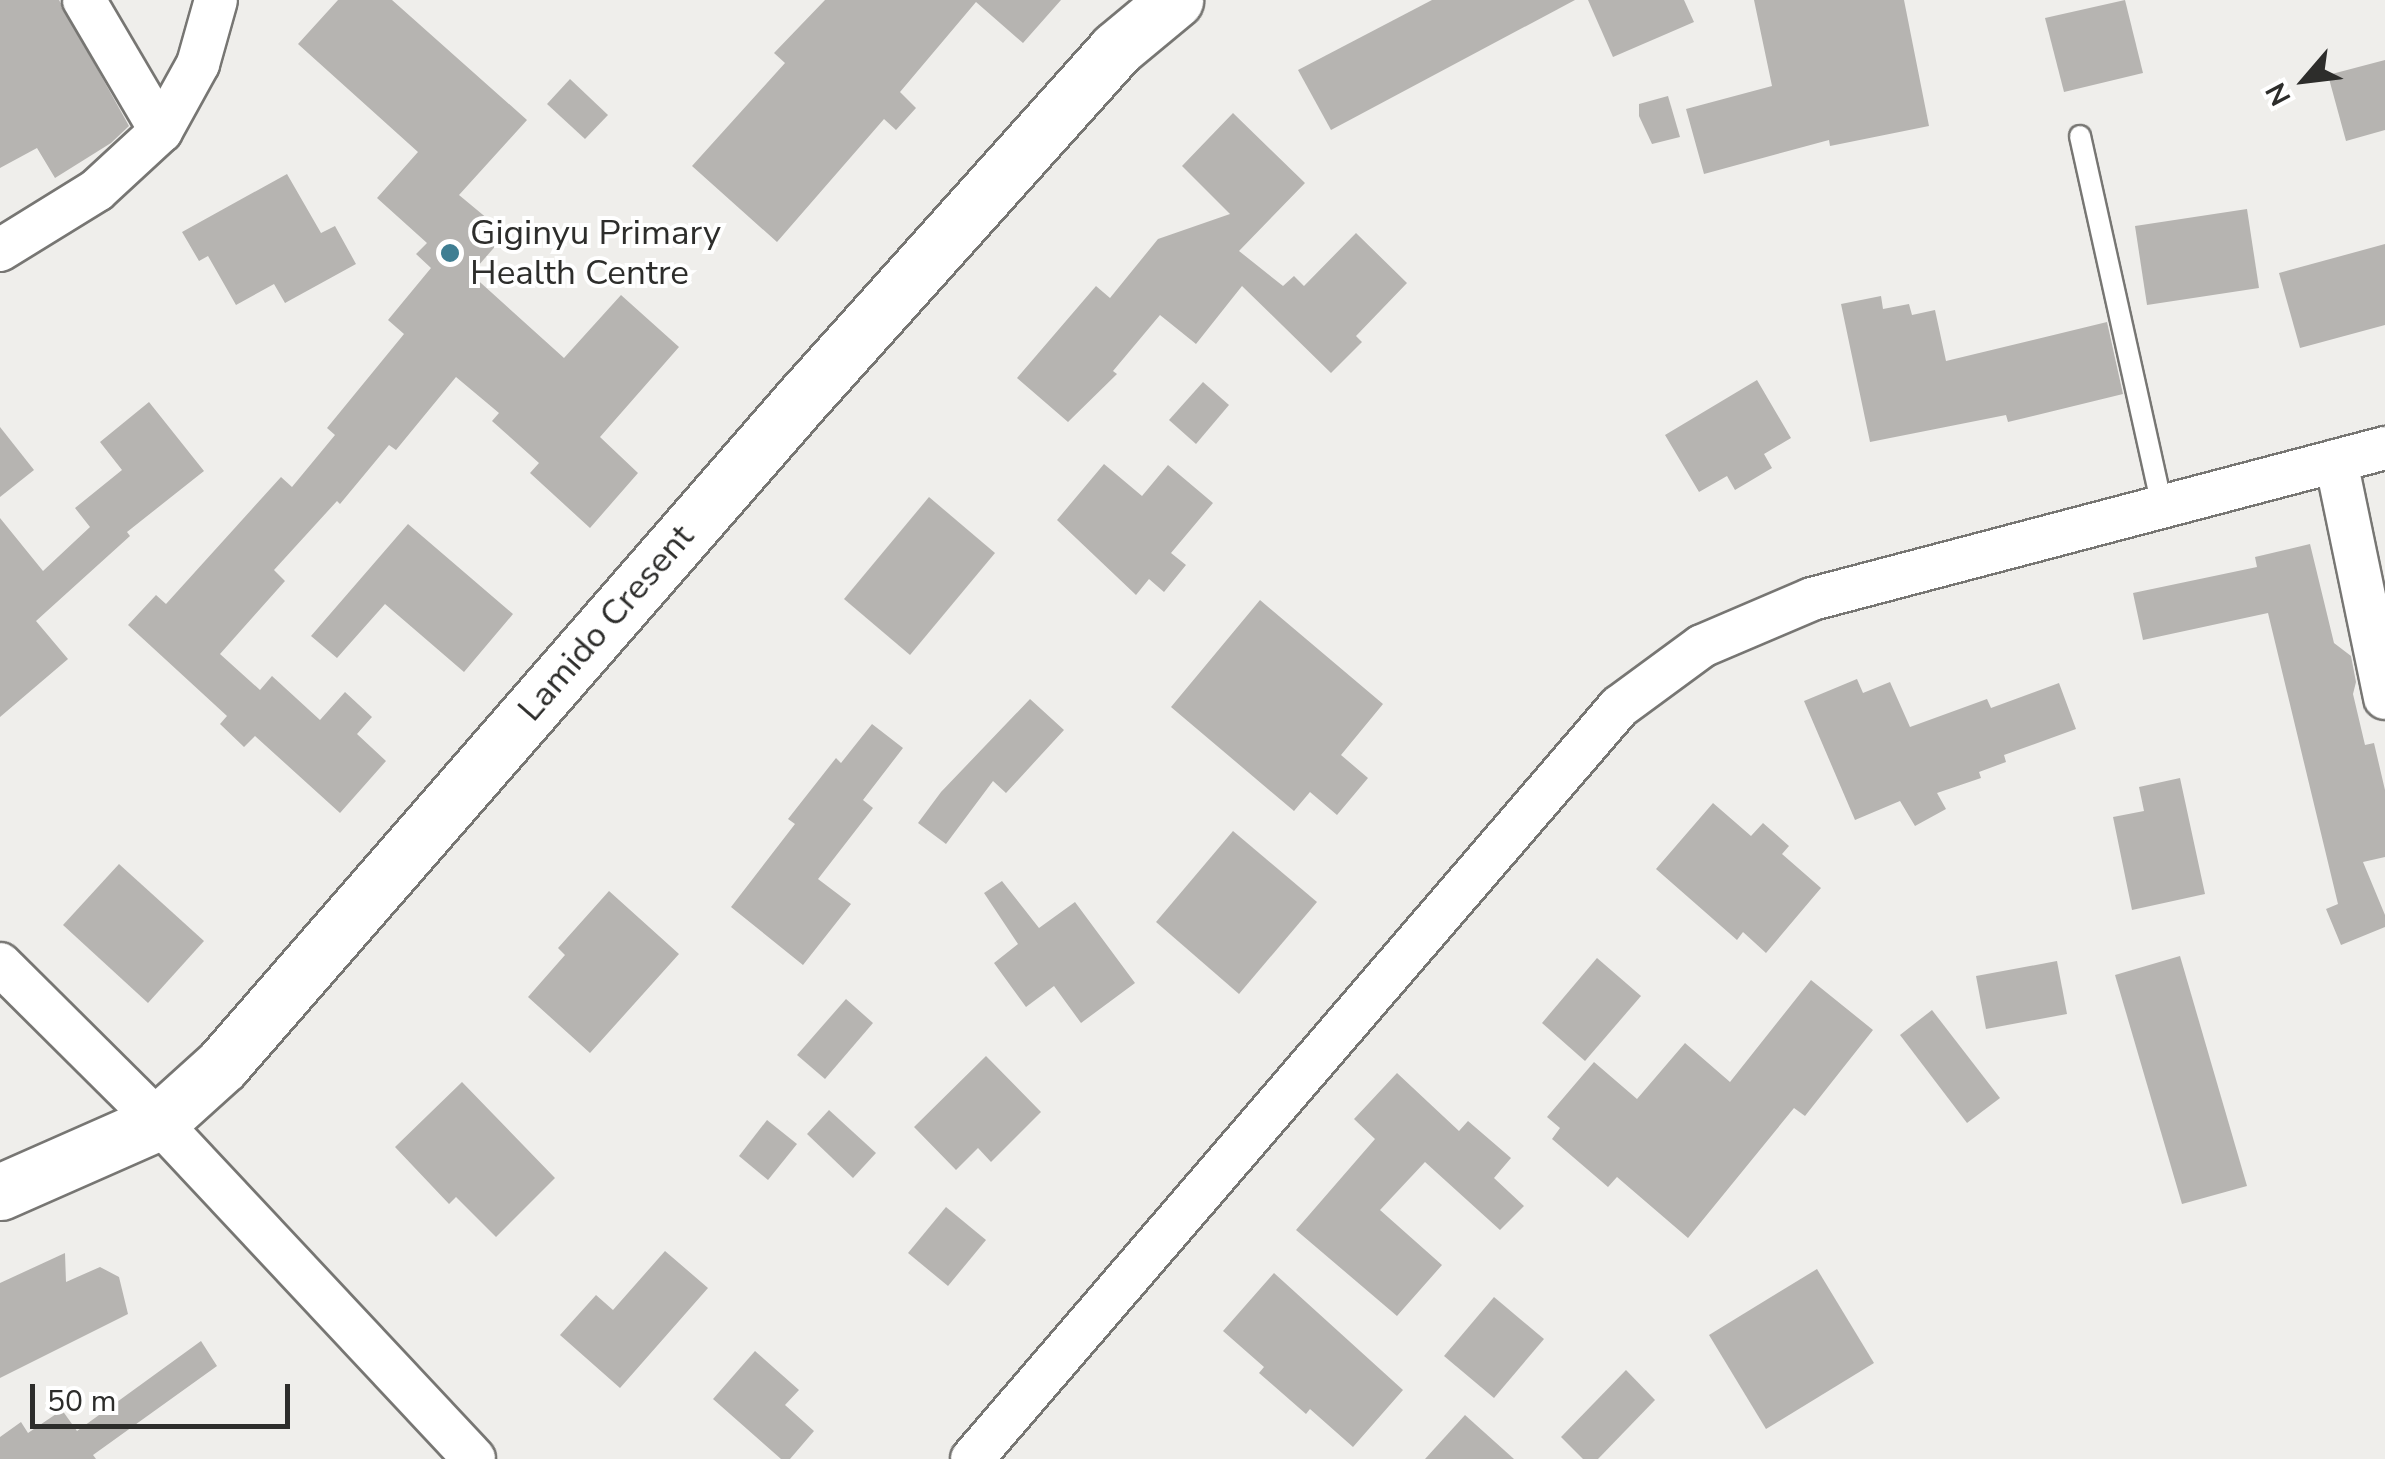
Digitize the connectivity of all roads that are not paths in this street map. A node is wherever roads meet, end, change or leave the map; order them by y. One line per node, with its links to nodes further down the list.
1 (84, 0): 4 (street)
2 (216, 0): 4 (street)
3 (1175, 0): 12 (street, Lamido Cresent)
4 (161, 130): 6 (street)
5 (2080, 136): 9 (lane)
6 (0, 250)
7 (2385, 448): 8 (street)
8 (2336, 461): 9 (street); 10 (street)
9 (2162, 506): 15 (street)
10 (2385, 698)
11 (0, 964): 12 (street)
12 (159, 1122): 13 (street, Lamido Cresent); 14 (street)
13 (0, 1192)
14 (474, 1459)
15 (972, 1459)

